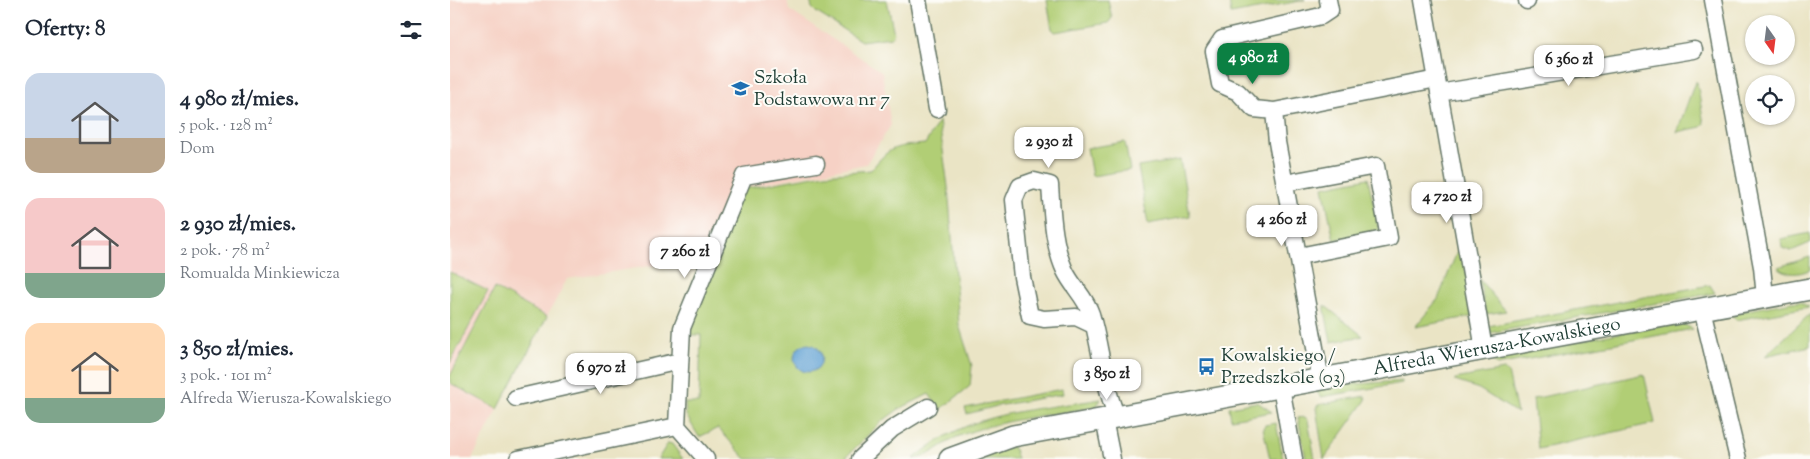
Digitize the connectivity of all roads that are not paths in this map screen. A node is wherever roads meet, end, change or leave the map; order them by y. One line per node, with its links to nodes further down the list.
1 (918, 0): 7 (street)
2 (1328, 0): 8 (street)
3 (1423, 0): 6 (street)
4 (1713, 0): 13 (street)
5 (1694, 50): 6 (street)
6 (1438, 86): 8 (street); 16 (street)
7 (937, 109)
8 (1274, 111): 10 (street)
9 (816, 164): 17 (street)
10 (1285, 183): 11 (street); 11 (street)
11 (1299, 256): 18 (street)
12 (1810, 289): 13 (street, Alfreda Wierusza-Kowalskiego)
13 (1765, 297): 14 (street, Alfreda Wierusza-Kowalskiego)
14 (1702, 309): 16 (street, Alfreda Wierusza-Kowalskiego); 30 (street)
15 (1093, 325): 15 (street); 22 (street)
16 (1484, 350): 18 (street, Alfreda Wierusza-Kowalskiego)
17 (680, 361): 20 (street); 23 (street)
18 (1321, 380): 19 (street, Alfreda Wierusza-Kowalskiego)
19 (1281, 387): 22 (street, Alfreda Wierusza-Kowalskiego); 29 (street)
20 (516, 398)
21 (928, 407): 26 (street)
22 (1111, 418): 27 (street, Alfreda Wierusza-Kowalskiego); 28 (street)
23 (677, 426): 24 (street); 25 (street)
24 (518, 459)
25 (706, 459)
26 (860, 459)
27 (950, 459)
28 (1112, 459)
29 (1294, 459)
30 (1738, 459)

